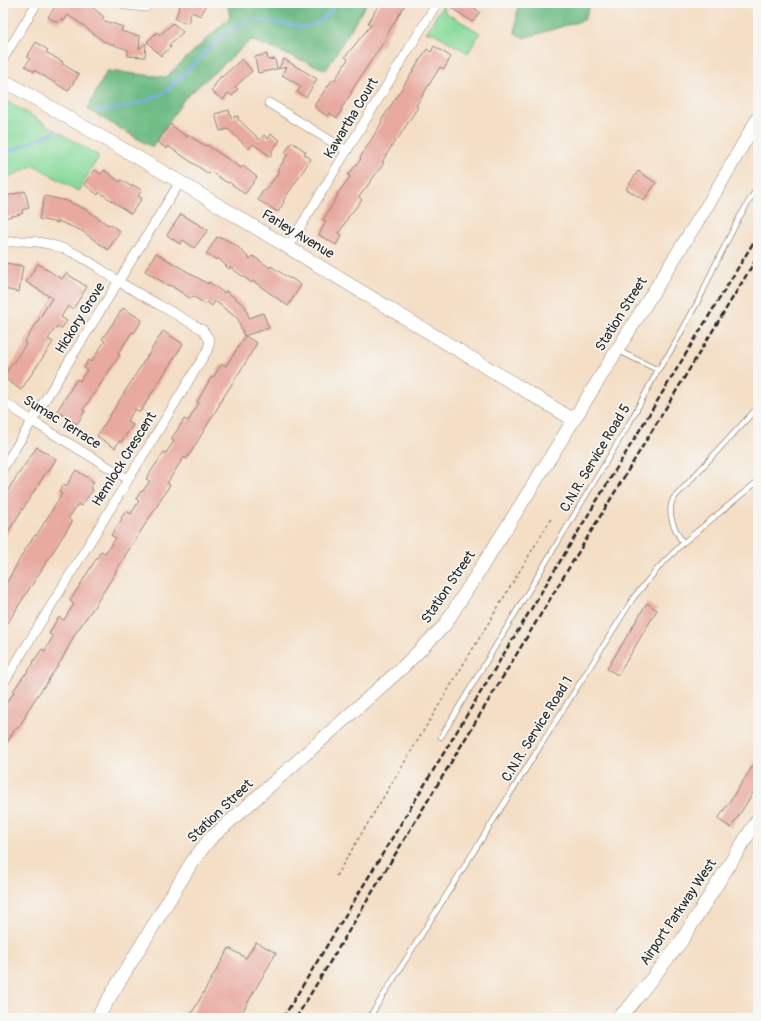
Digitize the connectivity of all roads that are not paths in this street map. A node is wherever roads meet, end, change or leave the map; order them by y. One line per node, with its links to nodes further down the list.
1 (37, 3): 5 (street)
2 (123, 3): 4 (street)
3 (437, 3): 9 (street, Kawartha Court)
4 (146, 7)
5 (3, 59)
6 (3, 80): 10 (street, Farley Avenue)
7 (269, 103): 9 (street)
8 (758, 118): 15 (street, Station Street)
9 (347, 151): 13 (street, Kawartha Court)
10 (180, 182): 13 (street, Farley Avenue); 14 (street, Hickory Grove)
11 (758, 186): 16 (lane, C.N.R. Service Road 5)
12 (3, 243): 14 (street)
13 (288, 247): 19 (street, Farley Avenue)
14 (119, 282): 20 (street, Hickory Grove); 22 (street, Hemlock Crescent)
15 (617, 350): 16 (lane); 19 (street, Station Street)
16 (658, 370): 26 (lane, C.N.R. Service Road 5)
17 (3, 401): 20 (street, Sumac Terrace)
18 (758, 407): 24 (lane)
19 (574, 420): 28 (street, Station Street)
20 (32, 421): 21 (street, Hickory Grove); 22 (street, Sumac Terrace)
21 (3, 468)
22 (128, 479): 25 (street, Hemlock Crescent)
23 (758, 481): 24 (lane, C.N.R. Service Road 1)
24 (683, 543): 29 (lane, C.N.R. Service Road 1)
25 (3, 684)
26 (441, 737)
27 (758, 819): 30 (street, Airport Parkway West)
28 (97, 1018)
29 (369, 1018)
30 (618, 1018)

